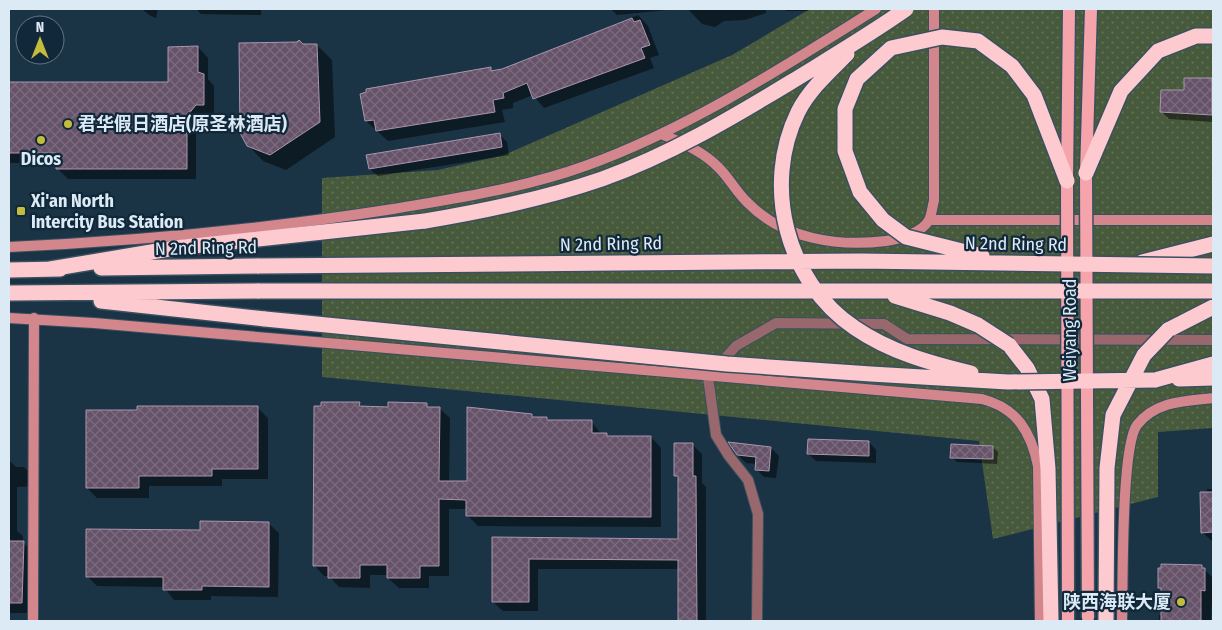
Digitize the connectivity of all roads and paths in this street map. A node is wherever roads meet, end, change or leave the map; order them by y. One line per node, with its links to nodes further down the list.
1 (876, 9): 8 (main road)
2 (906, 9): 6 (highway, bridge)
3 (934, 9): 11 (main road)
4 (1069, 9): 10 (main road, Weiyang Road, bridge)
5 (1091, 9): 9 (main road, Weiyang Road, bridge)
6 (869, 35): 18 (highway, bridge); 32 (highway, bridge)
7 (1213, 36): 9 (highway, bridge)
8 (661, 134): 11 (main road); 14 (main road)
9 (1086, 173): 34 (main road, Weiyang Road, bridge)
10 (1067, 181): 15 (highway, bridge); 39 (main road, Weiyang Road, bridge)
11 (929, 220): 12 (main road)
12 (1213, 220)
13 (1213, 244): 16 (highway, bridge)
14 (9, 247)
15 (1008, 262): 16 (highway, N 2nd Ring Rd, bridge); 18 (highway, N 2nd Ring Rd, bridge)
16 (1128, 266): 17 (highway, N 2nd Ring Rd, bridge)
17 (1213, 266)
18 (50, 269): 19 (highway, N 2nd Ring Rd)
19 (9, 270)
20 (880, 291): 21 (highway, bridge); 23 (highway, bridge); 38 (highway, bridge)
21 (1213, 291)
22 (9, 293): 23 (highway)
23 (30, 293): 32 (highway, bridge)
24 (1213, 307): 40 (highway, bridge)
25 (9, 318): 26 (main road)
26 (34, 318): 29 (main road); 35 (main road)
27 (1213, 340): 29 (street)
28 (1213, 364): 31 (highway)
29 (708, 377): 36 (street); 37 (main road)
30 (1213, 378): 31 (highway)
31 (1155, 380): 32 (highway, bridge)
32 (1008, 382)
33 (1213, 398): 41 (main road)
34 (1088, 620)
35 (33, 621)
36 (757, 621)
37 (1040, 621)
38 (1051, 621)
39 (1068, 621)
40 (1106, 621)
41 (1122, 621)

